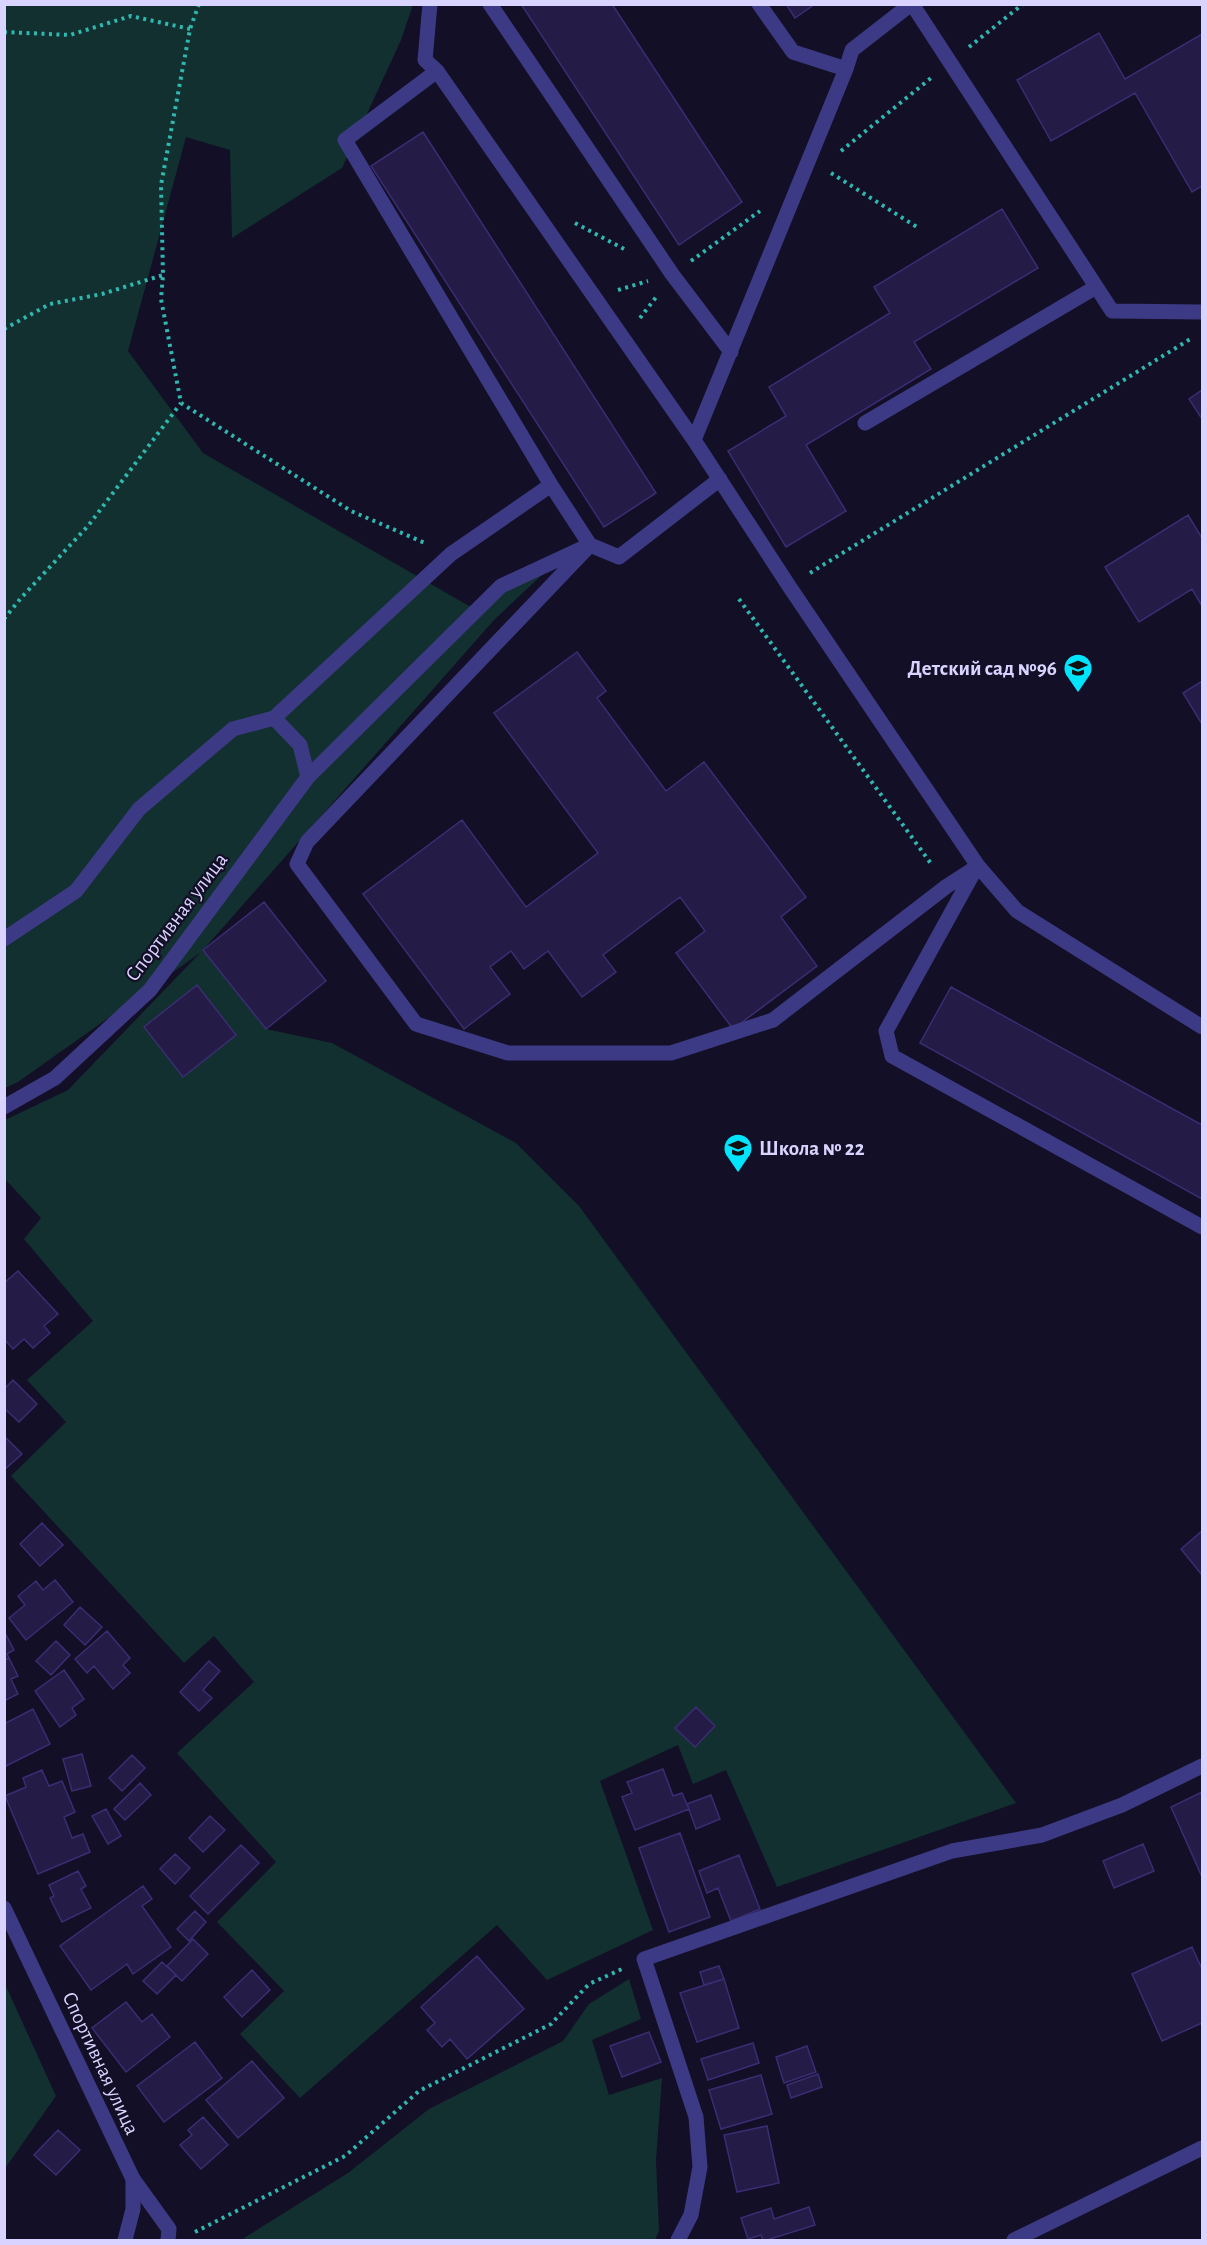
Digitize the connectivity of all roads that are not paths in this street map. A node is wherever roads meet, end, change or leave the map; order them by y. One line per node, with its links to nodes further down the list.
1 (430, 4): 6 (street)
2 (490, 4): 9 (street)
3 (759, 4): 5 (street)
4 (911, 4): 5 (street); 7 (street)
5 (846, 69): 9 (street)
6 (437, 71): 11 (street); 13 (street)
7 (1096, 287): 8 (street); 10 (street)
8 (1203, 312)
9 (730, 352): 11 (street)
10 (865, 423)
11 (694, 440): 12 (street)
12 (720, 479): 14 (street); 17 (street)
13 (550, 485): 14 (street); 15 (street)
14 (590, 545): 16 (street, Спортивная улица); 17 (street)
15 (274, 718): 16 (street); 18 (street)
16 (308, 777): 20 (street, Спортивная улица)
17 (978, 866): 19 (street); 21 (street)
18 (4, 939)
19 (1203, 1027)
20 (4, 1107)
21 (1203, 1227)
22 (1203, 1766): 28 (street)
23 (4, 1908): 25 (street, Спортивная улица)
24 (1203, 2148): 29 (street)
25 (133, 2179): 26 (street, Спортивная улица); 27 (street)
26 (125, 2241)
27 (168, 2241)
28 (678, 2241)
29 (1014, 2241)

